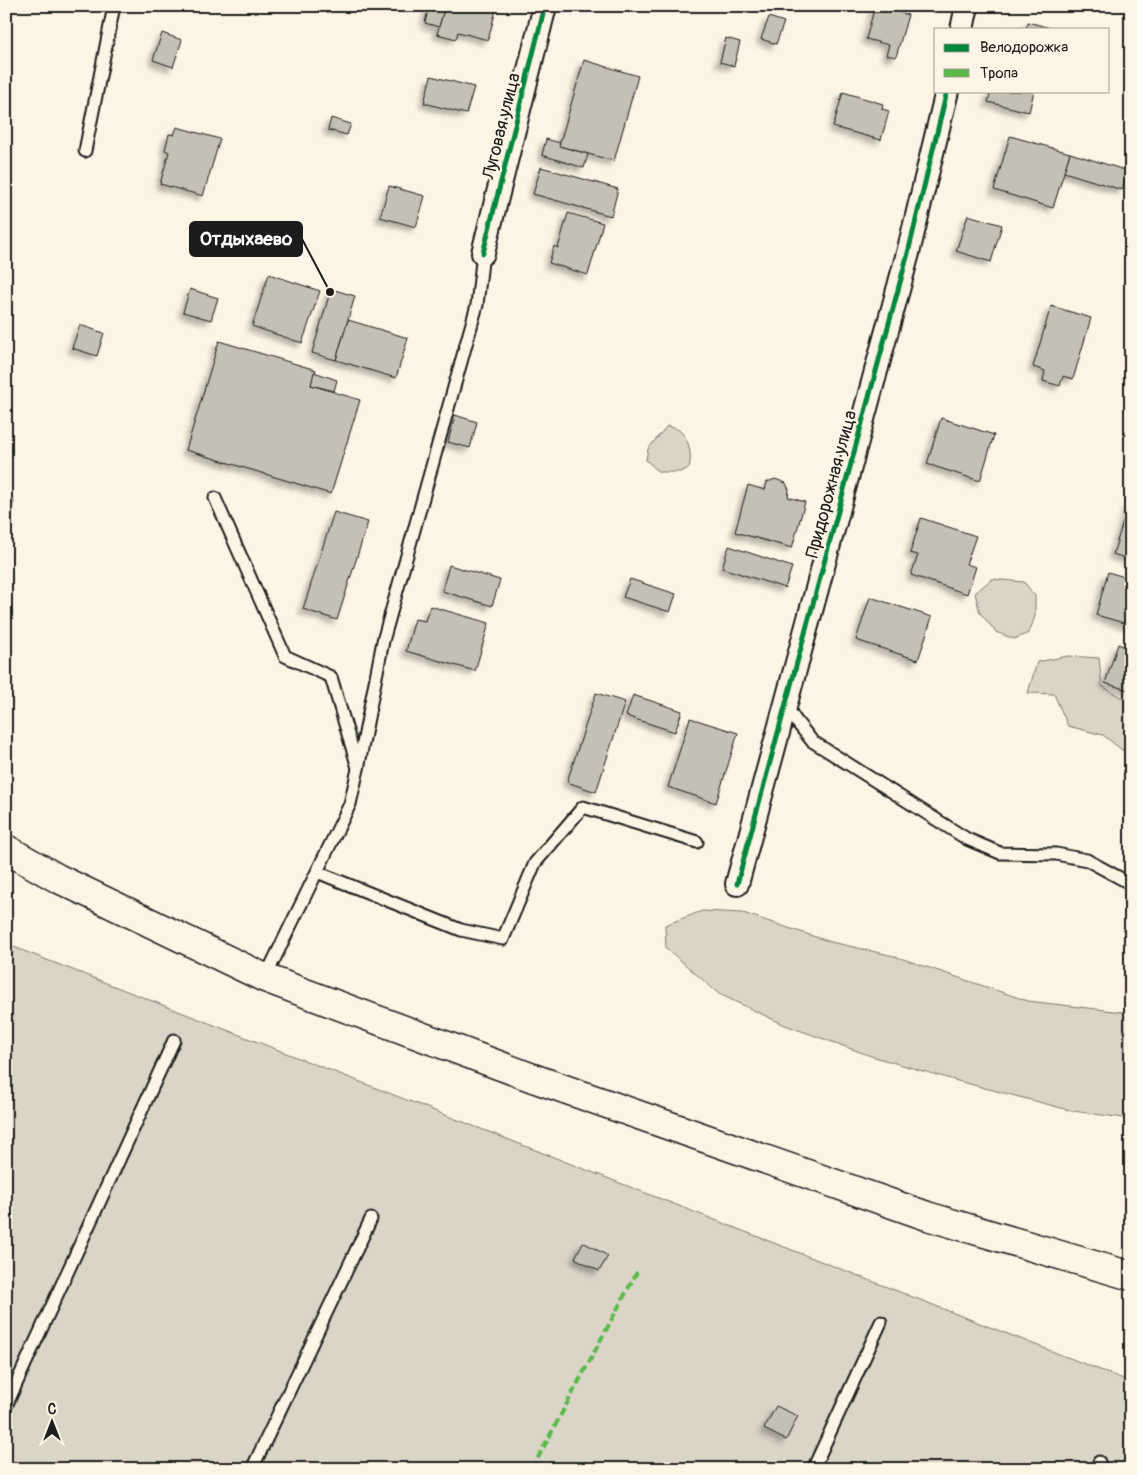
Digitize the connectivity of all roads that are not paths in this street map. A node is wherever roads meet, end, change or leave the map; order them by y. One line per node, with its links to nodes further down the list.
1 (114, 6): 6 (lane)
2 (545, 6): 7 (street, Луговая улица)
3 (967, 6): 4 (street)
4 (962, 28)
5 (946, 92): 9 (street, Придорожная улица)
6 (85, 151)
7 (483, 252): 10 (lane)
8 (215, 498): 10 (lane)
9 (786, 705): 14 (street, Придорожная улица); 15 (lane)
10 (358, 769): 13 (lane)
11 (697, 842): 13 (lane)
12 (6, 849): 16 (highway)
13 (317, 872): 16 (lane)
14 (738, 884)
15 (1131, 884)
16 (265, 978): 19 (highway)
17 (174, 1040): 21 (lane)
18 (371, 1219): 22 (lane)
19 (1131, 1276)
20 (881, 1322): 23 (lane)
21 (6, 1406)
22 (252, 1469)
23 (813, 1469)

